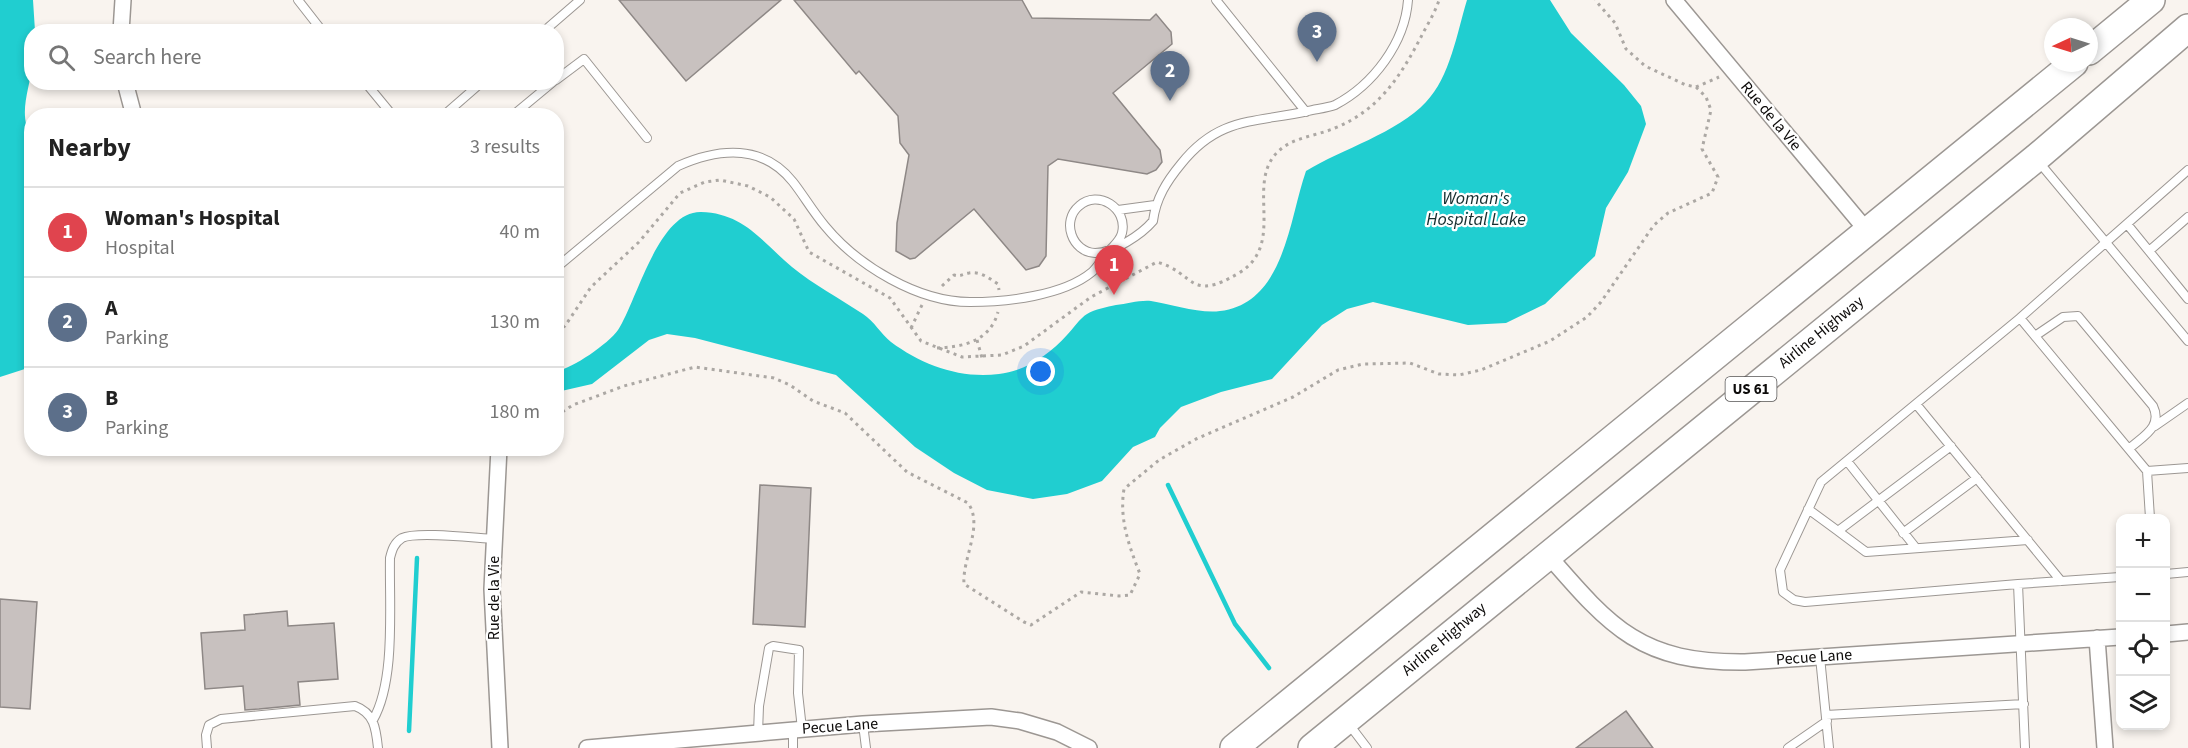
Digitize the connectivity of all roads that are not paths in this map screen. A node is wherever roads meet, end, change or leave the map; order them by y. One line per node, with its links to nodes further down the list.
1 (123, 0): 8 (street)
2 (298, 0): 9 (lane)
3 (580, 0): 10 (lane)
4 (1216, 0): 23 (lane)
5 (1408, 0): 23 (lane)
6 (1674, 0): 31 (street, Rue de la Vie)
7 (2151, 0): 12 (highway)
8 (122, 24)
9 (317, 24)
10 (552, 24)
11 (2188, 28): 25 (highway, Airline Highway / US 61)
12 (2098, 44)
13 (2063, 72): 31 (highway, US 61)
14 (564, 74): 24 (lane)
15 (127, 90): 19 (street)
16 (372, 90): 20 (lane)
17 (473, 90): 21 (lane)
18 (544, 90): 22 (lane)
19 (132, 108)
20 (387, 108)
21 (452, 108)
22 (522, 108)
23 (1306, 112): 27 (lane)
24 (647, 138)
25 (2036, 158): 32 (lane); 60 (highway, Airline Highway / US 61)
26 (2188, 170): 30 (lane)
27 (1155, 205): 28 (lane); 33 (lane)
28 (1118, 210): 33 (lane); 33 (lane)
29 (2188, 217): 34 (lane)
30 (2127, 224): 32 (lane); 34 (lane)
31 (1868, 232): 87 (highway, US 61)
32 (2106, 242): 37 (lane); 38 (lane)
33 (1110, 249): 35 (lane)
34 (2149, 251): 36 (lane)
35 (564, 261)
36 (2188, 299)
37 (2020, 318): 40 (lane); 43 (lane)
38 (2175, 325): 39 (lane); 41 (lane)
39 (2188, 325)
40 (2036, 336): 44 (lane); 46 (lane)
41 (2188, 340)
42 (2188, 403): 44 (lane)
43 (1916, 404): 45 (lane); 48 (lane)
44 (2156, 426): 46 (lane)
45 (1951, 446): 51 (lane); 52 (lane)
46 (2128, 449): 50 (lane)
47 (499, 456): 57 (street, Rue de la Vie)
48 (1847, 461): 52 (lane); 53 (lane)
49 (2188, 468): 50 (lane)
50 (2147, 471): 54 (lane)
51 (1977, 478): 56 (lane); 58 (lane)
52 (1877, 502): 55 (lane); 56 (lane)
53 (1808, 509): 55 (lane); 65 (lane)
54 (2150, 514)
55 (1838, 531): 59 (lane)
56 (1903, 532): 59 (lane)
57 (494, 539): 74 (lane); 82 (street, Rue de la Vie)
58 (2028, 540): 59 (lane); 64 (lane)
59 (1916, 548)
60 (1547, 554): 71 (street, Pecue Lane); 75 (highway, Airline Highway / US 61)
61 (2188, 572): 62 (lane)
62 (2170, 574)
63 (2116, 577): 64 (lane)
64 (2061, 581): 65 (lane)
65 (2018, 584): 70 (lane)
66 (2188, 632): 67 (street)
67 (2170, 634)
68 (2116, 637): 69 (street, Pecue Lane)
69 (2097, 638): 70 (street, Pecue Lane); 93 (street)
70 (2022, 643): 71 (street, Pecue Lane); 72 (lane)
71 (1820, 657): 73 (lane)
72 (2024, 704): 73 (lane); 92 (lane)
73 (1826, 718): 90 (lane); 91 (lane)
74 (373, 720): 80 (lane); 81 (lane)
75 (1346, 720): 88 (highway, Airline Highway / US 61); 89 (lane)
76 (863, 724): 77 (street, Pecue Lane); 85 (lane); 86 (street, Pecue Lane)
77 (797, 729): 78 (street, Pecue Lane); 78 (lane); 84 (lane)
78 (758, 733): 79 (street, Pecue Lane)
79 (660, 745): 83 (street, Pecue Lane)
80 (207, 748)
81 (378, 748)
82 (500, 748)
83 (587, 748)
84 (793, 748)
85 (866, 748)
86 (1089, 748)
87 (1234, 748)
88 (1312, 748)
89 (1367, 748)
90 (1788, 748)
91 (1829, 748)
92 (2025, 748)
93 (2105, 748)

